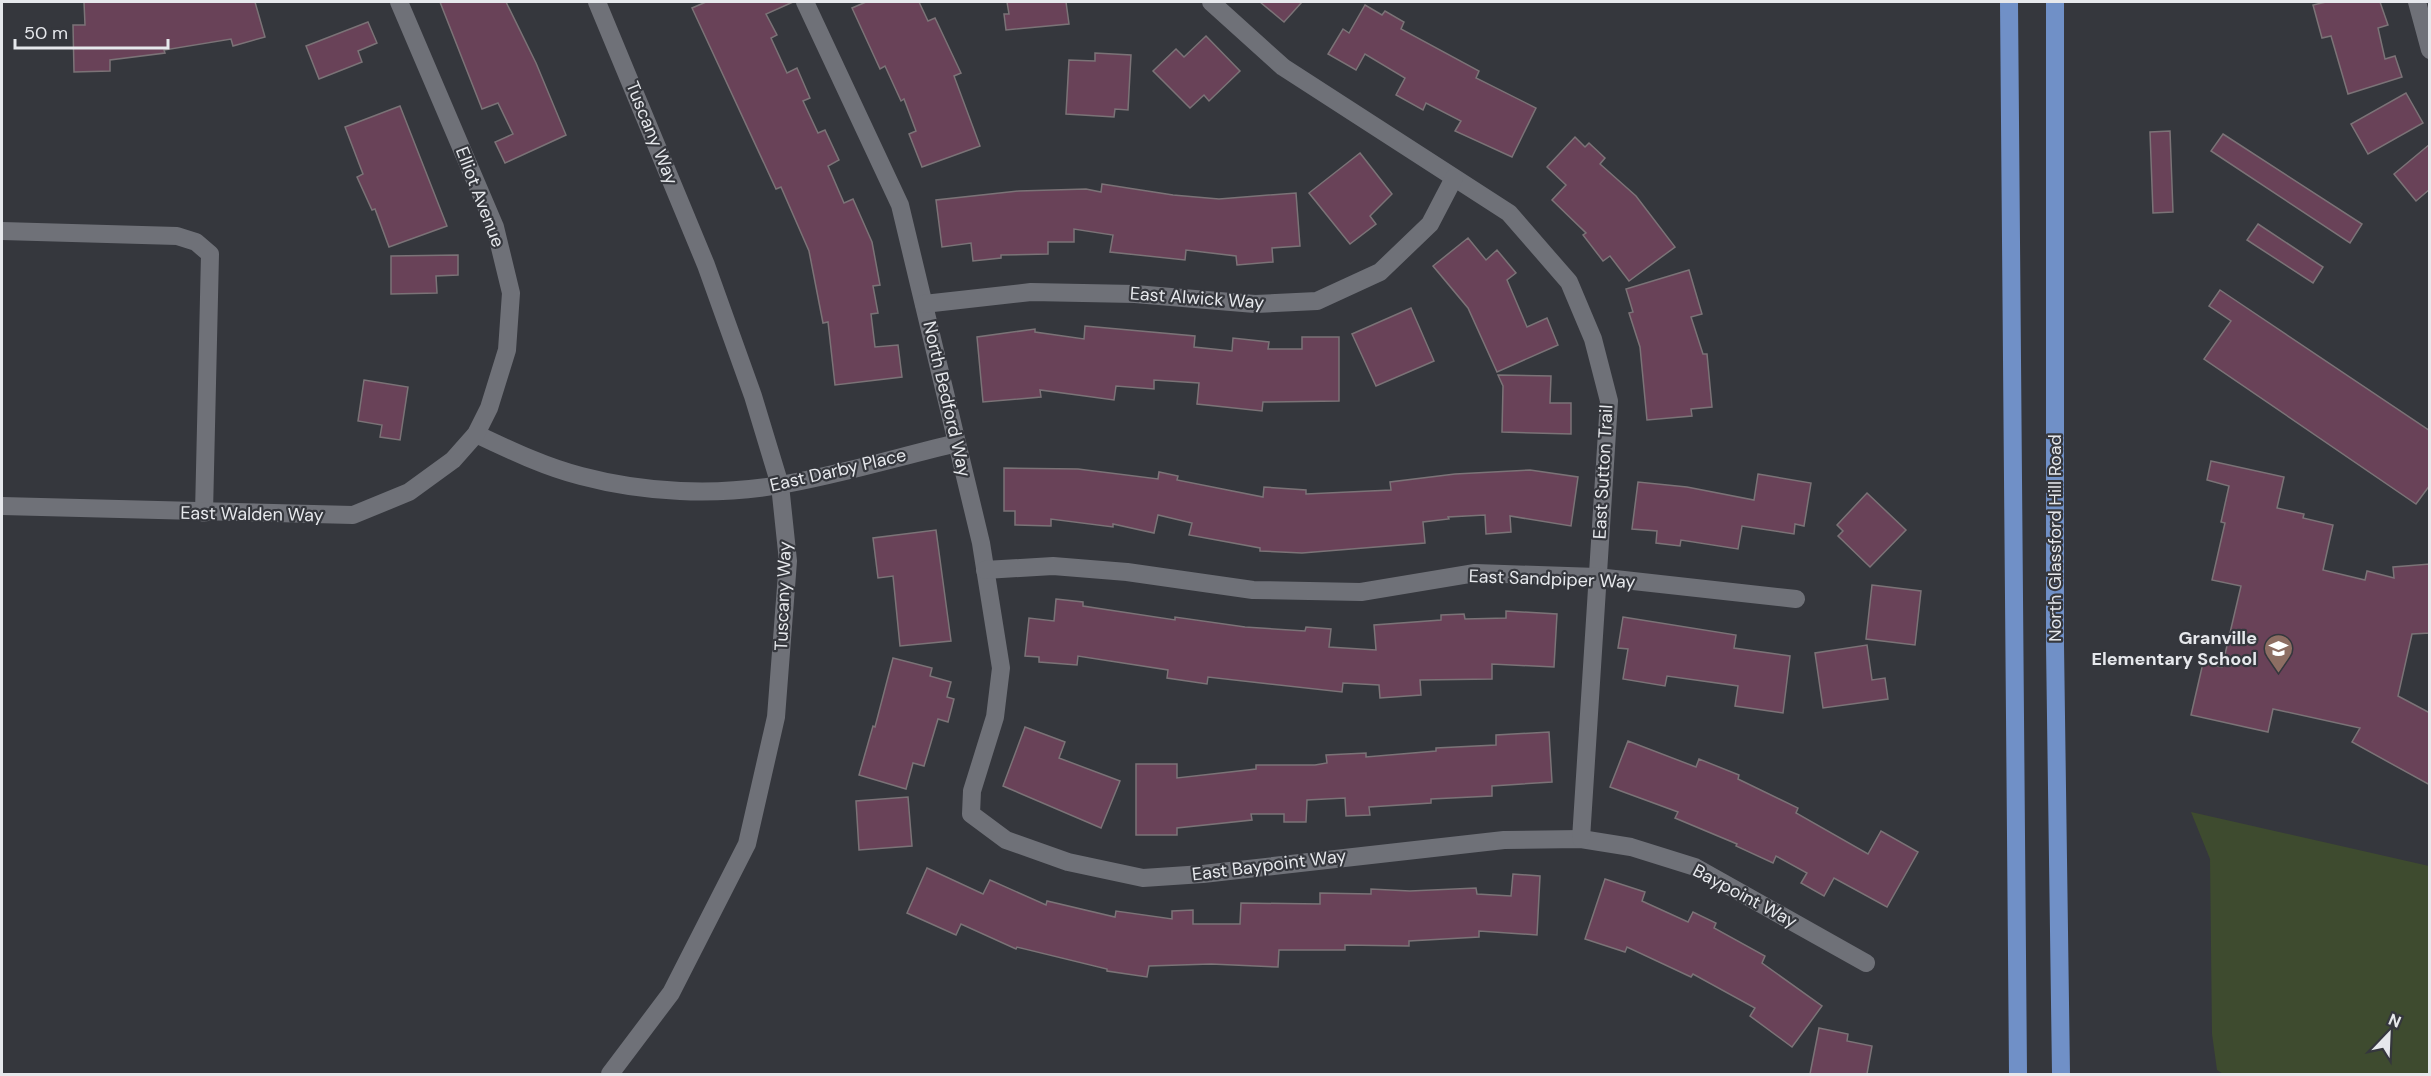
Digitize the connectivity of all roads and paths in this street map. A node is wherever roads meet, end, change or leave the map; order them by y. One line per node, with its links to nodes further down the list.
1 (399, 2): 12 (street, Elliot Avenue)
2 (597, 2): 14 (street, Tuscany Way)
3 (805, 2): 11 (street, North Bedford Way)
4 (1211, 2): 9 (street, East Sutton Trail)
5 (2009, 2): 24 (main road)
6 (2055, 2): 25 (main road, North Glassford Hill Road)
7 (2417, 2): 8 (street)
8 (2430, 50)
9 (1454, 178): 11 (street, East Alwick Way); 18 (street, East Sutton Trail)
10 (2, 231): 16 (street)
11 (924, 304): 13 (street, North Bedford Way)
12 (476, 434): 14 (street, East Darby Place); 16 (street, East Walden Way)
13 (957, 442): 14 (street, East Darby Place); 17 (street, North Bedford Way)
14 (780, 485): 23 (street, Tuscany Way)
15 (2, 506): 16 (street, East Walden Way)
16 (204, 513)
17 (985, 570): 18 (street, East Sandpiper Way); 20 (street, North Bedford Way)
18 (1597, 577): 19 (street, East Sandpiper Way); 21 (street, East Sutton Trail)
19 (1796, 599)
20 (971, 814): 21 (street, East Baypoint Way)
21 (1581, 838): 22 (street, Baypoint Way)
22 (1866, 963)
23 (610, 1074)
24 (2018, 1074)
25 (2061, 1074)

